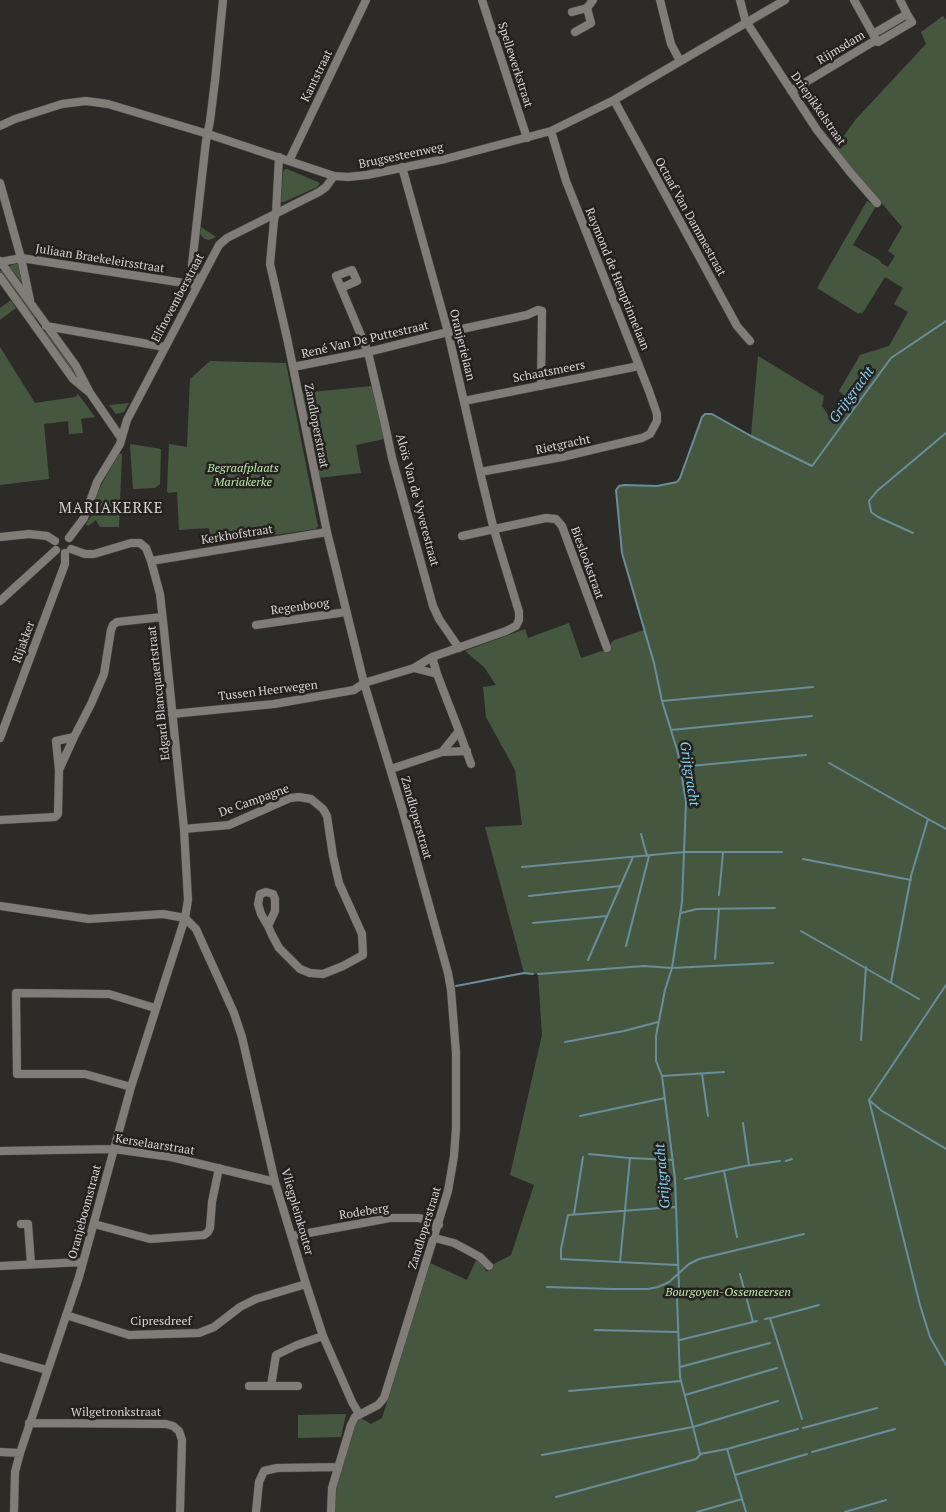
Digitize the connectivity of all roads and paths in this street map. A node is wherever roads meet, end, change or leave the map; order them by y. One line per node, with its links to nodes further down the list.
1 (223, 0): 20 (street)
2 (366, 0): 23 (street, Kantstraat)
3 (482, 0): 21 (street, Spellewerkstraat)
4 (592, 0): 10 (street)
5 (660, 0): 15 (street)
6 (740, 0): 12 (street, Driepikkelstraat)
7 (785, 0): 12 (street, Brugsesteenweg)
8 (854, 0): 14 (street)
9 (900, 0): 14 (street, Rijmsdam)
10 (587, 8): 11 (street); 13 (street)
11 (572, 12)
12 (746, 23): 15 (street, Brugsesteenweg); 16 (street, Driepikkelstraat)
13 (574, 32)
14 (875, 37): 16 (street, Rijmsdam)
15 (680, 61): 17 (street, Brugsesteenweg)
16 (791, 91): 27 (street, Driepikkelstraat)
17 (614, 100): 19 (street, Brugsesteenweg); 38 (street, Octaaf Van Dammestraat)
18 (0, 126): 20 (street, Brugsesteenweg)
19 (551, 131): 21 (street, Brugsesteenweg); 41 (street, Raymond de Hemptinnelaan)
20 (208, 134): 22 (street, Brugsesteenweg); 32 (street)
21 (527, 138): 24 (street, Brugsesteenweg)
22 (279, 157): 23 (street, Brugsesteenweg); 28 (street, Zandloperstraat)
23 (289, 161): 25 (street, Brugsesteenweg)
24 (402, 167): 25 (street, Brugsesteenweg); 37 (street, Oranjerielaan)
25 (334, 176): 28 (street, Elfnovemberstraat)
26 (0, 183): 29 (street)
27 (877, 203)
28 (276, 213): 32 (street, Elfnovemberstraat); 42 (street, Zandloperstraat)
29 (21, 258): 30 (street, Juliaan Braekeleirsstraat); 32 (street, Juliaan Braekeleirsstraat); 34 (street)
30 (0, 262): 34 (street)
31 (0, 278): 35 (street)
32 (197, 286): 39 (street, Elfnovemberstraat)
33 (341, 288): 40 (street, Aloïs Van de Vyverestraat)
34 (30, 304): 36 (street)
35 (34, 325): 36 (street); 44 (street)
36 (48, 326): 39 (street); 44 (street)
37 (448, 332): 40 (street, René Van De Puttestraat); 43 (street, René Van De Puttestraat); 45 (street, Oranjerielaan)
38 (750, 341)
39 (165, 347): 47 (street, Elfnovemberstraat)
40 (368, 352): 42 (street, René Van De Puttestraat); 61 (street, Aloïs Van de Vyverestraat)
41 (640, 366): 43 (street, Schaatsmeers); 46 (street, Raymond de Hemptinnelaan)
42 (293, 367): 50 (street, Zandloperstraat)
43 (541, 386): 45 (street, Schaatsmeers)
44 (90, 393): 47 (street)
45 (464, 401): 48 (street, Oranjerielaan)
46 (650, 434): 48 (street, Rietgracht)
47 (121, 438): 53 (street, Elfnovemberstraat)
48 (480, 472): 49 (street, Oranjerielaan)
49 (494, 530): 51 (street); 61 (street, Oranjerielaan); 62 (street, Bieslookstraat)
50 (327, 532): 56 (street, Kerkhofstraat); 58 (street, Zandloperstraat)
51 (462, 536)
52 (0, 537): 54 (street, Edgard Blancquaertstraat)
53 (69, 538): 54 (street); 55 (street, Rijakker)
54 (56, 545): 55 (street, Edgard Blancquaertstraat); 57 (street)
55 (68, 551): 56 (street, Edgard Blancquaertstraat); 69 (street, Rijakker)
56 (151, 561): 59 (street, Edgard Blancquaertstraat)
57 (0, 601)
58 (346, 612): 60 (street, Regenboog); 66 (street, Zandloperstraat)
59 (162, 617): 67 (street, Edgard Blancquaertstraat); 70 (street)
60 (256, 625)
61 (459, 648): 63 (street, Tussen Heerwegen)
62 (607, 648)
63 (432, 657): 64 (street, Tussen Heerwegen); 65 (street)
64 (414, 668): 65 (street); 66 (street, Tussen Heerwegen)
65 (437, 674): 68 (street)
66 (364, 683): 67 (street, Tussen Heerwegen); 74 (street, Zandloperstraat)
67 (172, 714): 77 (street, Edgard Blancquaertstraat)
68 (459, 731): 71 (street); 72 (street)
69 (0, 738)
70 (74, 738): 75 (street); 75 (street)
71 (467, 751): 72 (street); 73 (street)
72 (442, 752): 74 (street)
73 (471, 764)
74 (391, 769): 89 (street, Zandloperstraat)
75 (59, 770): 76 (street)
76 (0, 820)
77 (184, 829): 79 (street, Edgard Blancquaertstraat); 80 (street, De Campagne)
78 (0, 906): 79 (street)
79 (185, 918): 81 (street, Oranjeboomstraat); 86 (street, Vliegpleinkouter)
80 (268, 926)
81 (155, 1008): 82 (street, Oranjeboomstraat); 82 (street)
82 (131, 1087): 83 (street, Oranjeboomstraat)
83 (114, 1149): 84 (street, Kerselaarstraat); 85 (street, Kerselaarstraat); 88 (street, Oranjeboomstraat)
84 (0, 1151)
85 (219, 1168): 86 (street, Kerselaarstraat); 88 (street)
86 (275, 1182): 90 (street, Vliegpleinkouter)
87 (28, 1223): 93 (street)
88 (94, 1224): 92 (street, Oranjeboomstraat)
89 (439, 1225): 90 (street, Rodeberg); 91 (street, Zandloperstraat)
90 (292, 1236): 96 (street, Vliegpleinkouter)
91 (435, 1238): 95 (street); 104 (street, Zandloperstraat)
92 (83, 1262): 93 (street); 97 (street, Oranjeboomstraat)
93 (31, 1264): 94 (street)
94 (0, 1266)
95 (489, 1266)
96 (306, 1284): 97 (street, Cipresdreef); 98 (street, Vliegpleinkouter)
97 (66, 1315): 100 (street, Oranjeboomstraat)
98 (323, 1336): 102 (street); 104 (street, Vliegpleinkouter)
99 (0, 1357): 100 (street)
100 (47, 1370): 105 (street, Oranjeboomstraat)
101 (249, 1386): 102 (street)
102 (271, 1386): 103 (street)
103 (298, 1386)
104 (359, 1414): 108 (street)
105 (29, 1424): 107 (street, Oranjeboomstraat); 110 (street, Wilgetronkstraat)
106 (0, 1452): 107 (street)
107 (20, 1453): 109 (street, Oranjeboomstraat)
108 (338, 1467): 111 (street); 112 (street)
109 (14, 1512)
110 (180, 1512)
111 (256, 1512)
112 (331, 1512)

